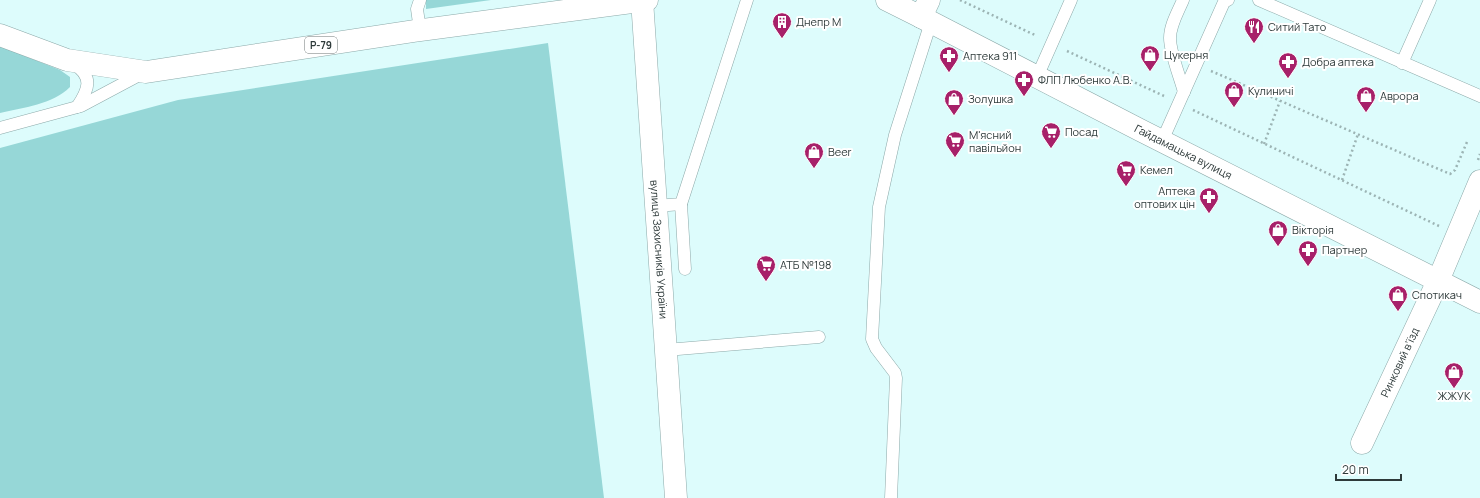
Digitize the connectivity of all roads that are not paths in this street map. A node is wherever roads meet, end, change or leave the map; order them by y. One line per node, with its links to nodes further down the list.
1 (420, 0): 12 (lane)
2 (642, 0): 3 (street, Р-79); 12 (street, Р-79); 25 (street, вулиця Захисників України)
3 (647, 0)
4 (747, 0): 24 (lane)
5 (887, 0): 11 (street, Гайдамацька вулиця)
6 (1072, 0): 17 (lane)
7 (1184, 0): 18 (lane)
8 (1228, 0): 18 (lane)
9 (1430, 0): 15 (lane)
10 (1262, 1): 15 (lane)
11 (927, 13): 17 (street, Гайдамацька вулиця); 33 (lane)
12 (420, 30): 16 (street, Р-79)
13 (0, 35): 14 (street, Р-79)
14 (67, 60): 16 (street, Р-79); 20 (lane)
15 (1402, 63): 19 (lane)
16 (146, 72): 20 (lane)
17 (1037, 77): 22 (street, Гайдамацька вулиця)
18 (1184, 92): 22 (lane)
19 (1480, 96)
20 (77, 107): 21 (lane)
21 (0, 128)
22 (1162, 141): 27 (street, Гайдамацька вулиця)
23 (1480, 181): 27 (street, Ринковий в’їзд)
24 (681, 204): 25 (lane); 26 (lane)
25 (656, 206): 30 (street, вулиця Захисників України)
26 (685, 269)
27 (1438, 281): 28 (street, Гайдамацька вулиця); 31 (street, Ринковий в’їзд)
28 (1480, 302)
29 (819, 337): 30 (lane)
30 (666, 350): 32 (street, вулиця Захисників України)
31 (1362, 444)
32 (676, 498)
33 (891, 498)

